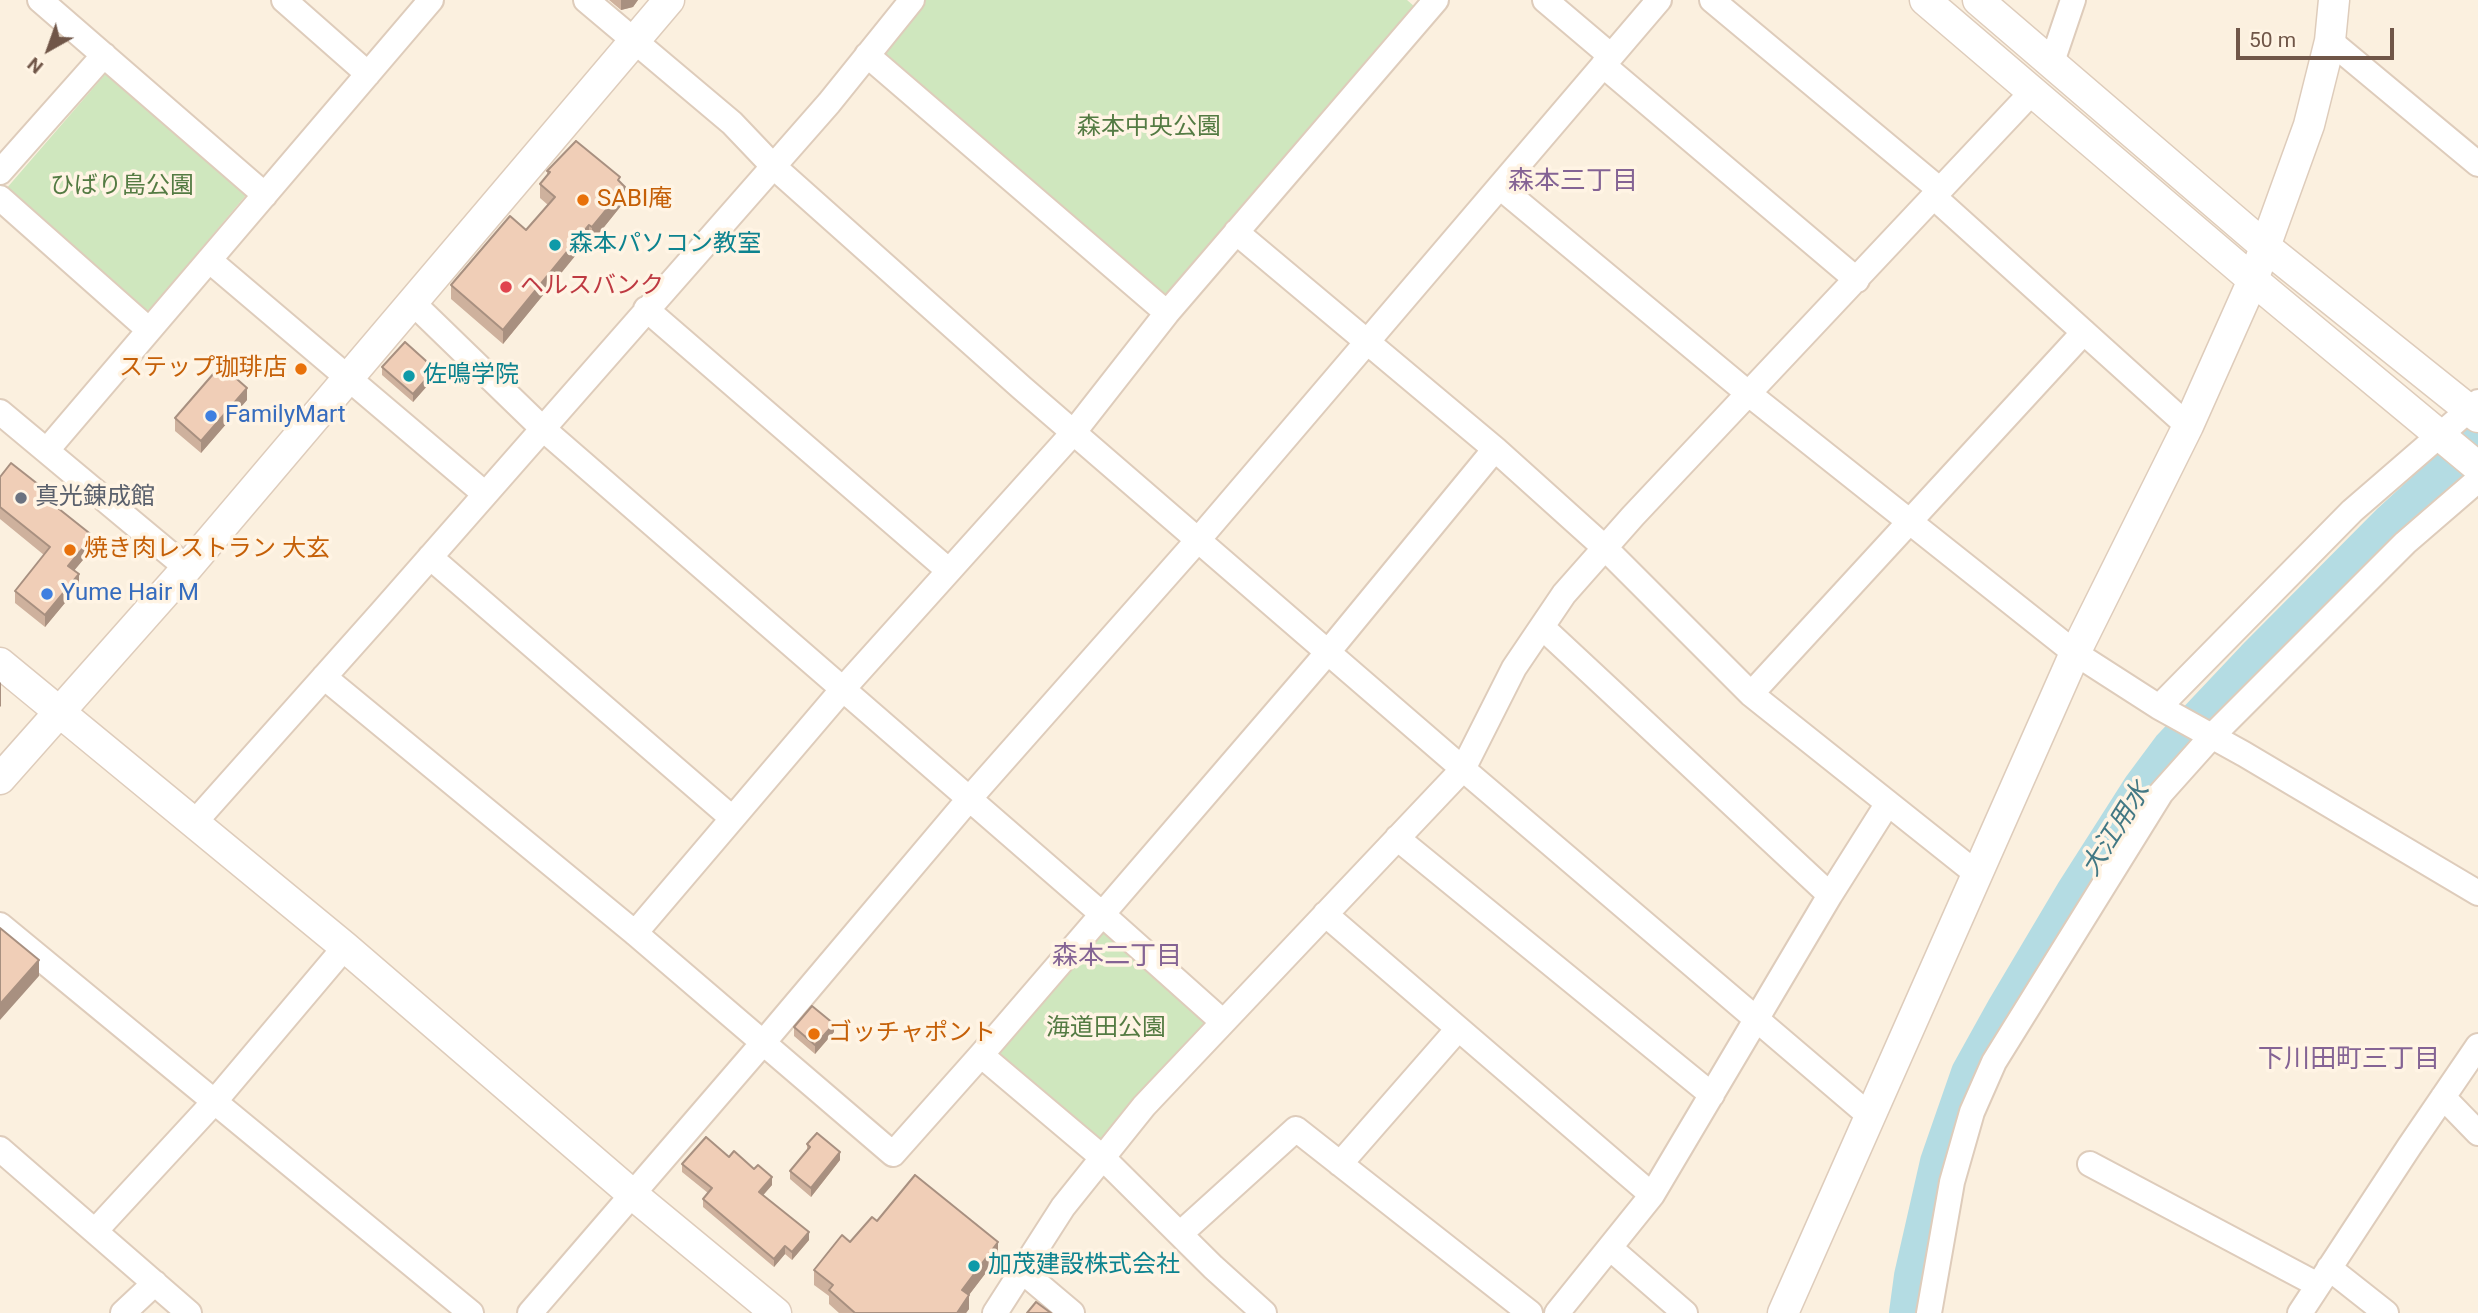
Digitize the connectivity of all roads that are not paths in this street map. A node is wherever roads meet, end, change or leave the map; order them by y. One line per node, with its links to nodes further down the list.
1 (40, 0): 17 (street)
2 (284, 0): 21 (street)
3 (431, 0): 21 (street)
4 (586, 0): 15 (street)
5 (669, 0): 15 (street)
6 (912, 0): 18 (street)
7 (1545, 0): 19 (street)
8 (1659, 0): 19 (street)
9 (1712, 0): 27 (street)
10 (1925, 0): 22 (street)
11 (1978, 0): 20 (street)
12 (2073, 0): 20 (street)
13 (2334, 0): 16 (street)
14 (1422, 5): 30 (street)
15 (635, 41): 24 (street); 35 (street)
16 (2330, 41): 23 (street); 31 (street)
17 (104, 55): 25 (street); 28 (street)
18 (867, 55): 24 (street); 37 (street)
19 (1607, 61): 26 (street); 33 (street)
20 (2052, 62): 31 (street)
21 (368, 74): 28 (street)
22 (2033, 91): 27 (street); 34 (street)
23 (2478, 164)
24 (773, 166): 36 (street); 47 (street)
25 (0, 172)
26 (1500, 187): 40 (street); 42 (street)
27 (1937, 193): 33 (street); 39 (street)
28 (265, 195): 32 (street)
29 (0, 198): 38 (street)
30 (1236, 232): 37 (street); 40 (street)
31 (2267, 248): 34 (street); 43 (street)
32 (209, 260): 38 (street); 41 (street)
33 (1857, 279): 42 (street)
34 (2253, 280): 45 (street); 48 (street)
35 (413, 303): 41 (street); 46 (street)
36 (646, 309): 46 (street); 59 (street)
37 (1167, 313): 47 (street)
38 (149, 330): 50 (street)
39 (2084, 332): 45 (street); 54 (street)
40 (1368, 342): 49 (street); 55 (street)
41 (350, 378): 53 (street); 58 (street)
42 (1749, 394): 54 (street); 56 (street)
43 (2475, 411): 48 (street)
44 (0, 412): 50 (street)
45 (2188, 426): 62 (street)
46 (542, 428): 53 (street); 65 (street)
47 (1073, 433): 55 (street); 59 (street)
48 (2444, 437): 51 (street); 67 (street)
49 (1496, 449): 56 (street); 61 (street)
50 (47, 450): 58 (street)
51 (2478, 467)
52 (2478, 480): 69 (street)
53 (485, 494): 57 (street)
54 (1908, 520): 62 (street); 66 (street)
55 (1198, 540): 61 (street); 72 (street)
56 (1605, 548): 60 (street); 66 (street)
57 (430, 556): 64 (street); 74 (street)
58 (187, 568): 68 (street)
59 (948, 569): 65 (street)
60 (1542, 627): 70 (street); 79 (street)
61 (1328, 652): 70 (street); 80 (street)
62 (2075, 653): 67 (street); 77 (street)
63 (0, 663): 68 (street)
64 (324, 677): 75 (street); 83 (street)
65 (842, 690): 72 (street); 74 (street)
66 (1751, 694): 73 (street)
67 (2164, 710): 69 (street)
68 (58, 711): 71 (street); 75 (street)
69 (2210, 735): 78 (street); 120 (street)
70 (1463, 769): 76 (street); 85 (street)
71 (0, 779)
72 (969, 799): 80 (street); 88 (street)
73 (1888, 803): 77 (street); 79 (street)
74 (732, 818): 83 (street)
75 (194, 823): 84 (street)
76 (1398, 838): 81 (street); 91 (street)
77 (1977, 874): 94 (street)
78 (2478, 893)
79 (1830, 894): 85 (street)
80 (1102, 914): 86 (street); 90 (street)
81 (1325, 914): 86 (street); 87 (street)
82 (0, 925): 93 (street)
83 (635, 933): 88 (street)
84 (345, 947): 93 (street); 100 (street)
85 (1755, 1020): 91 (street); 94 (street)
86 (1223, 1023): 97 (street)
87 (1458, 1029): 98 (street); 101 (street)
88 (762, 1044): 90 (street); 100 (street)
89 (2478, 1046): 92 (street)
90 (981, 1055): 97 (street)
91 (1712, 1095): 101 (street)
92 (2443, 1097): 95 (street); 106 (street)
93 (215, 1101): 102 (street); 110 (street)
94 (1870, 1116): 119 (street)
95 (2478, 1133)
96 (0, 1149): 102 (street)
97 (1102, 1158): 103 (street); 105 (street)
98 (1340, 1164): 103 (street); 116 (street)
99 (2090, 1164): 106 (street)
100 (632, 1194): 111 (street); 112 (street)
101 (1652, 1195): 104 (street)
102 (96, 1230): 107 (street)
103 (1180, 1234): 115 (street)
104 (1610, 1248): 117 (street); 118 (street)
105 (1021, 1270): 113 (street); 114 (street)
106 (2323, 1277): 121 (street); 122 (street)
107 (155, 1283): 108 (street); 109 (street)
108 (122, 1313)
109 (189, 1313)
110 (471, 1313)
111 (530, 1313)
112 (776, 1313)
113 (995, 1313)
114 (1072, 1313)
115 (1264, 1313)
116 (1530, 1313)
117 (1557, 1313)
118 (1685, 1313)
119 (1783, 1313)
120 (1929, 1313)
121 (2300, 1313)
122 (2385, 1313)

